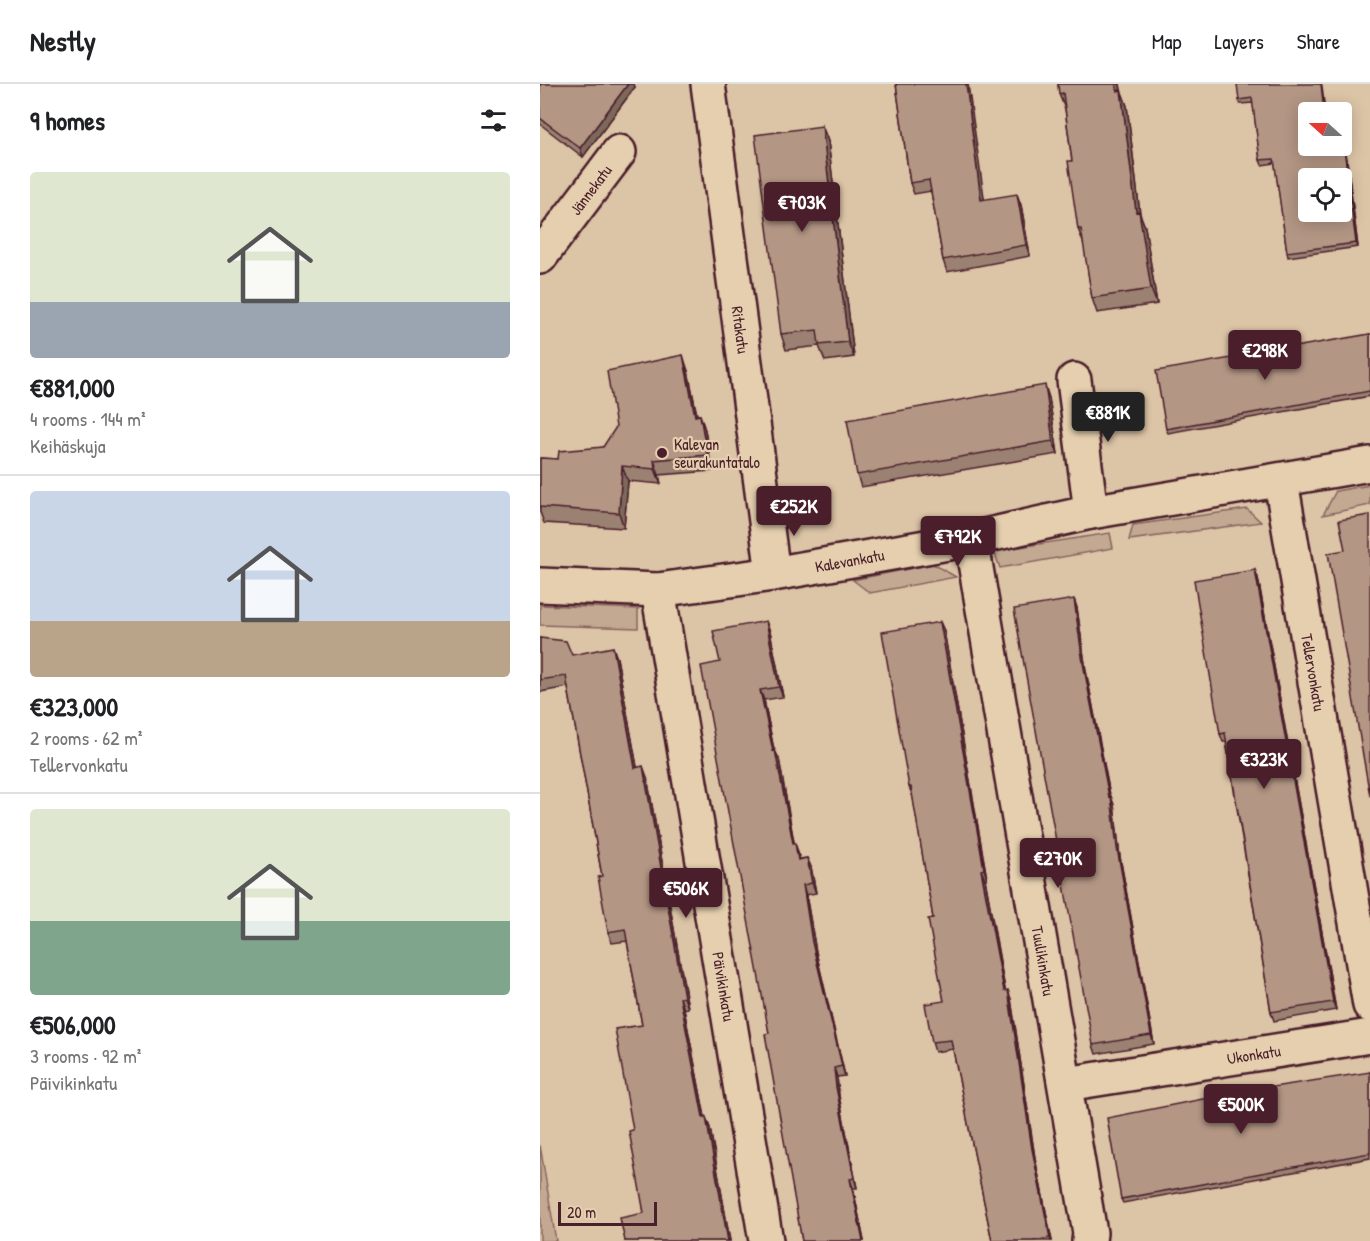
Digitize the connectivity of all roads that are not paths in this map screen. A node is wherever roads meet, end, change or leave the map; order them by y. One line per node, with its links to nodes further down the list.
1 (708, 84): 9 (street, Ritakatu)
2 (619, 152): 3 (street, Jännekatu)
3 (540, 257)
4 (1074, 380): 7 (street)
5 (1370, 464): 6 (street, Kalevankatu)
6 (1281, 481): 7 (street, Kalevankatu); 12 (street, Tellervonkatu)
7 (1091, 512): 8 (street, Kalevankatu)
8 (971, 539): 9 (street, Kalevankatu); 14 (street, Tuulikinkatu)
9 (773, 574): 11 (street, Kalevankatu)
10 (540, 585): 11 (street, Kalevankatu)
11 (658, 590): 15 (street, Päivikinkatu)
12 (1370, 1005)
13 (1370, 1036): 14 (street, Ukonkatu)
14 (1066, 1084): 16 (street, Tuulikinkatu)
15 (766, 1241)
16 (1089, 1241)

